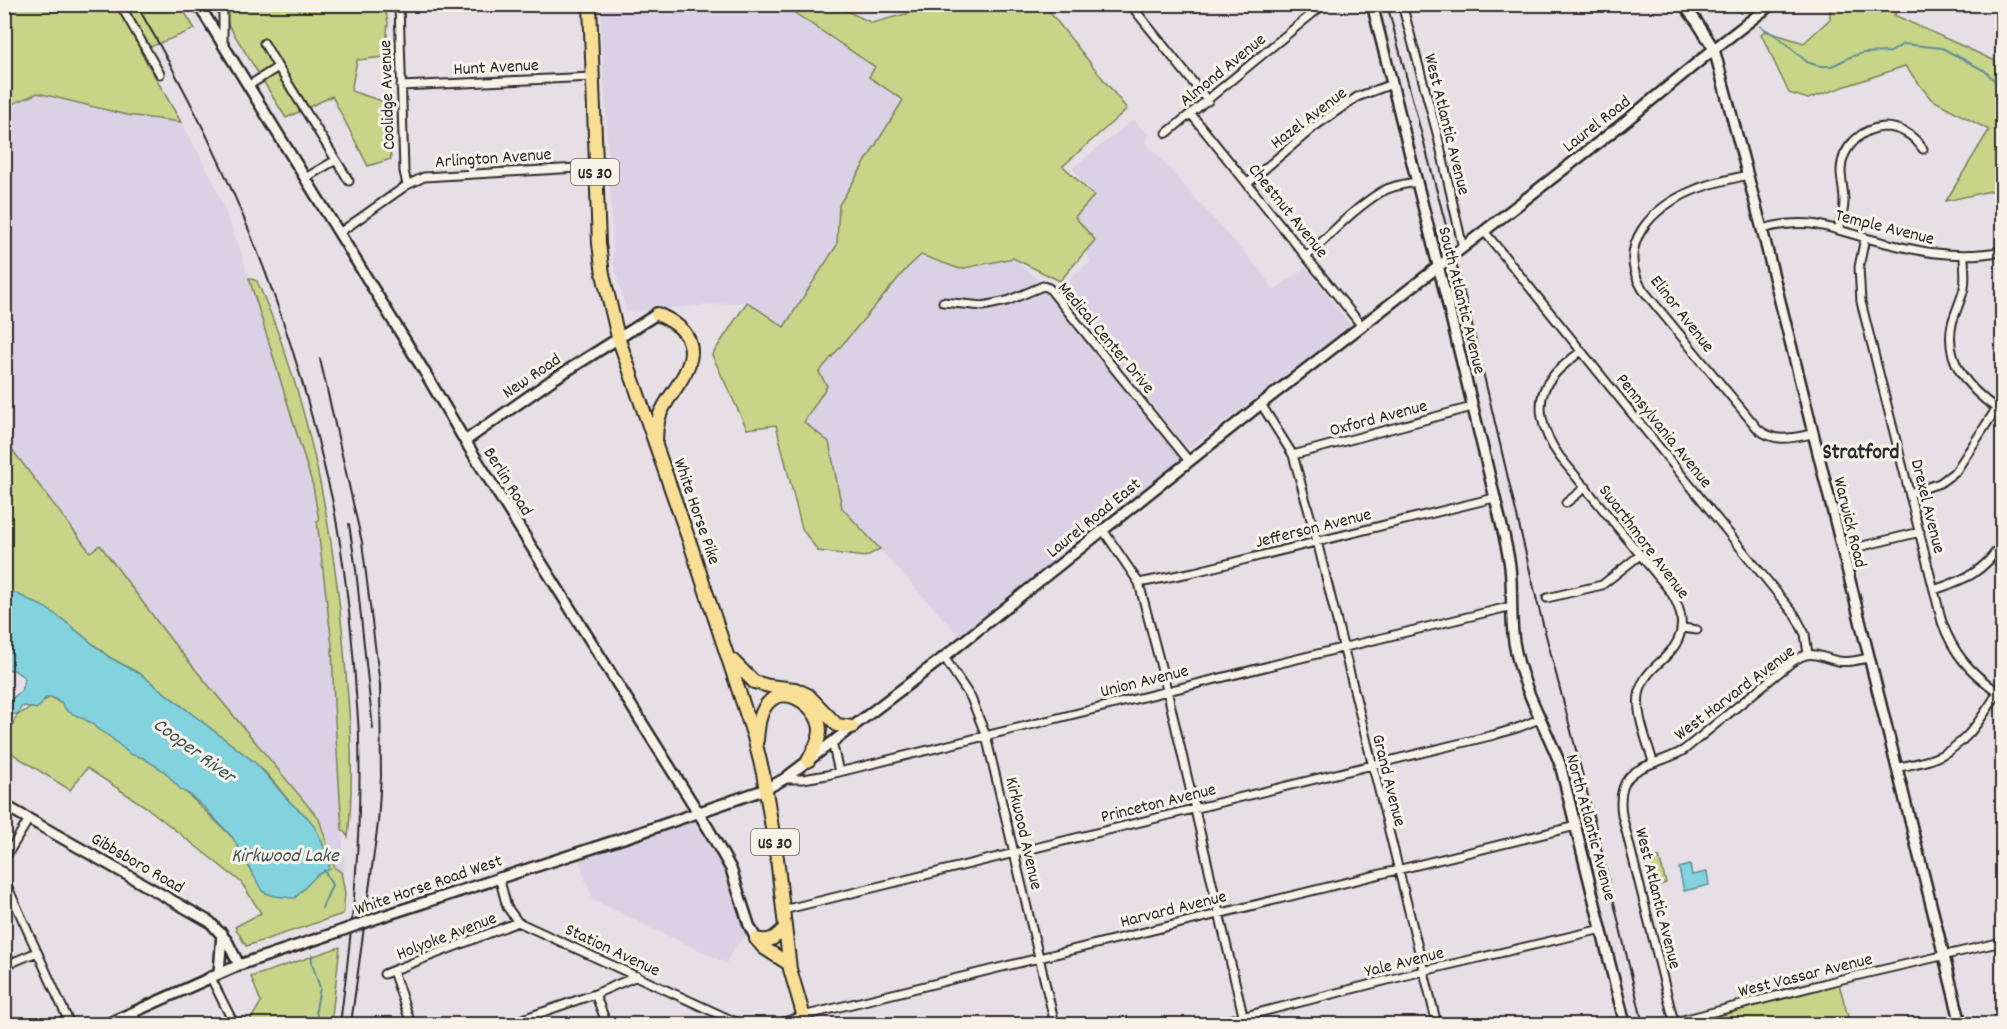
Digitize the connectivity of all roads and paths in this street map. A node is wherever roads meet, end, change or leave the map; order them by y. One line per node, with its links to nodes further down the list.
1 (120, 4): 16 (street)
2 (198, 4): 13 (street, Berlin Road)
3 (223, 4): 13 (street)
4 (399, 4): 20 (street, Coolidge Avenue)
5 (590, 4): 17 (highway, White Horse Pike / US 30)
6 (1130, 4): 21 (street)
7 (1324, 4): 21 (street, Almond Avenue)
8 (1372, 4): 18 (street, South Atlantic Avenue)
9 (1683, 4): 14 (street, Warwick Road)
10 (1772, 4): 14 (street, Laurel Road)
11 (1403, 8): 40 (street, West Atlantic Avenue)
12 (264, 43): 15 (street)
13 (223, 45): 19 (street, Berlin Road)
14 (1714, 49): 29 (street, Warwick Road); 37 (street, Laurel Road)
15 (278, 67): 19 (street); 27 (street)
16 (160, 74)
17 (592, 77): 20 (street, Hunt Avenue); 28 (highway, White Horse Pike / US 30)
18 (1392, 84): 32 (street, South Atlantic Avenue); 33 (street, Hazel Avenue)
19 (248, 86): 30 (street, Berlin Road)
20 (401, 86): 34 (street, Coolidge Avenue)
21 (1208, 101): 22 (street, Almond Avenue)
22 (1191, 114): 25 (street, Almond Avenue); 33 (street, Chestnut Avenue)
23 (1869, 122): 24 (street)
24 (1871, 130): 26 (street); 36 (street)
25 (1167, 133)
26 (1923, 149)
27 (336, 160): 30 (street); 31 (street)
28 (595, 167): 34 (street, Arlington Avenue); 48 (highway, White Horse Pike / US 30)
29 (1748, 175): 35 (street, Warwick Road); 54 (street, Elinor Avenue)
30 (305, 178): 38 (street, Berlin Road)
31 (349, 181)
32 (1416, 182): 42 (street); 44 (street, South Atlantic Avenue)
33 (1248, 183): 42 (street, Chestnut Avenue)
34 (407, 185): 38 (street, Arlington Avenue)
35 (1762, 229): 36 (street, Temple Avenue); 54 (street, Warwick Road)
36 (1838, 230): 39 (street, Temple Avenue)
37 (1484, 231): 40 (street, Laurel Road); 49 (street, Pennsylvania Avenue)
38 (339, 234): 55 (street, Berlin Road)
39 (1864, 238): 43 (street, Temple Avenue); 60 (street, Drexel Avenue)
40 (1463, 248): 44 (street, Laurel Road)
41 (2002, 251): 43 (street, Temple Avenue)
42 (1307, 256): 47 (street, Chestnut Avenue)
43 (1964, 256): 53 (street)
44 (1438, 267): 47 (street, Laurel Road East); 52 (street, South Atlantic Avenue)
45 (943, 302): 58 (street, Medical Center Drive)
46 (657, 314): 48 (street, New Road); 56 (highway)
47 (1362, 326): 51 (street, Laurel Road East)
48 (618, 337): 55 (street, New Road); 56 (highway, White Horse Pike / US 30)
49 (1581, 351): 59 (street, Swarthmore Avenue); 76 (street, Pennsylvania Avenue)
50 (2002, 400): 53 (street)
51 (1261, 404): 57 (street, Grand Avenue); 58 (street, Laurel Road East)
52 (1472, 407): 57 (street, Oxford Avenue); 61 (street, South Atlantic Avenue)
53 (1997, 409): 60 (street)
54 (1812, 434): 67 (street, Warwick Road)
55 (465, 441): 97 (street, Berlin Road)
56 (655, 445): 77 (highway, White Horse Pike / US 30)
57 (1293, 455): 65 (street, Grand Avenue)
58 (1189, 462): 63 (street, Laurel Road East)
59 (1586, 487): 62 (street); 68 (street, Swarthmore Avenue)
60 (1910, 493): 64 (street, Drexel Avenue)
61 (1494, 498): 65 (street, Jefferson Avenue); 72 (street, South Atlantic Avenue)
62 (1566, 503)
63 (1103, 530): 69 (street); 78 (street, Laurel Road East)
64 (1920, 532): 67 (street); 70 (street, Drexel Avenue)
65 (1317, 541): 69 (street, Jefferson Avenue); 75 (street, Grand Avenue)
66 (2002, 543): 70 (street)
67 (1842, 551): 79 (street, Warwick Road)
68 (1640, 555): 71 (street); 73 (street, Swarthmore Avenue)
69 (1138, 584): 81 (street)
70 (1934, 590): 80 (street, Drexel Avenue)
71 (1547, 598)
72 (1512, 606): 75 (street, Union Avenue); 82 (street, North Atlantic Avenue)
73 (1682, 628): 74 (street); 88 (street, Swarthmore Avenue)
74 (1697, 630)
75 (1343, 647): 81 (street, Union Avenue); 89 (street, Grand Avenue)
76 (1808, 654): 79 (street, West Harvard Avenue); 88 (street, West Harvard Avenue)
77 (728, 656): 83 (highway); 86 (highway, White Horse Pike / US 30)
78 (944, 657): 83 (street, Laurel Road East); 84 (street, Kirkwood Avenue)
79 (1868, 658): 90 (street, Warwick Road)
80 (2000, 689): 90 (street)
81 (1167, 690): 84 (street, Union Avenue); 96 (street)
82 (1539, 719): 89 (street, Princeton Avenue); 99 (street, North Atlantic Avenue)
83 (852, 726): 85 (street, Laurel Road East)
84 (986, 736): 91 (street, Union Avenue); 100 (street, Kirkwood Avenue)
85 (832, 742): 87 (street, Laurel Road East); 91 (street)
86 (757, 747): 87 (highway); 94 (highway, White Horse Pike / US 30)
87 (808, 761): 92 (street, Laurel Road East)
88 (1653, 762): 93 (street, West Harvard Avenue)
89 (1371, 765): 96 (street, Princeton Avenue); 102 (street, Grand Avenue)
90 (1896, 768): 114 (street, Warwick Road)
91 (839, 772): 92 (street, Union Avenue)
92 (784, 779): 94 (street, Laurel Road East)
93 (1627, 782): 128 (street, West Atlantic Avenue)
94 (766, 789): 97 (street, White Horse Road West); 105 (highway, White Horse Pike / US 30)
95 (4, 805): 98 (street, Gibbsboro Road)
96 (1195, 808): 100 (street, Princeton Avenue); 106 (street)
97 (699, 812): 103 (street, White Horse Road West); 111 (street, Berlin Road)
98 (29, 819): 101 (street); 110 (street, Gibbsboro Road)
99 (1576, 826): 102 (street, Harvard Avenue); 109 (street, North Atlantic Avenue)
100 (1014, 854): 105 (street, Princeton Avenue); 115 (street, Kirkwood Avenue)
101 (4, 860)
102 (1397, 869): 106 (street, Harvard Avenue); 120 (street, Grand Avenue)
103 (500, 877): 107 (street); 116 (street, White Horse Road West, bridge)
104 (4, 879): 113 (street)
105 (783, 910): 108 (highway, White Horse Pike / US 30)
106 (1218, 913): 115 (street, Harvard Avenue); 127 (street)
107 (518, 922): 119 (street, Holyoke Avenue); 123 (street, Station Avenue)
108 (785, 928): 111 (highway); 117 (highway, White Horse Pike / US 30)
109 (1602, 929): 120 (street, Yale Avenue); 141 (street, North Atlantic Avenue)
110 (222, 933): 116 (street, Gibbsboro Road); 122 (street)
111 (756, 939): 117 (highway)
112 (2002, 942): 114 (street, West Vassar Avenue)
113 (37, 952): 118 (street); 129 (street)
114 (1943, 956): 128 (street, West Vassar Avenue); 142 (street, Warwick Road)
115 (1039, 957): 126 (street, Harvard Avenue); 138 (street, Kirkwood Avenue)
116 (239, 964): 122 (street, White Horse Road West)
117 (789, 964): 126 (highway, White Horse Pike / US 30)
118 (4, 966)
119 (393, 971): 121 (street, Holyoke Avenue); 133 (street)
120 (1424, 972): 127 (street, Yale Avenue); 140 (street, Grand Avenue)
121 (384, 974)
122 (214, 975): 125 (street, White Horse Road West); 132 (street)
123 (637, 976): 124 (street); 136 (street, Station Avenue)
124 (595, 994): 134 (street); 135 (street)
125 (133, 1013): 130 (street, White Horse Road West); 131 (street)
126 (805, 1020): 137 (street, Harvard Avenue)
127 (1244, 1021): 139 (street, Yale Avenue)
128 (1670, 1023)
129 (70, 1024)
130 (107, 1024)
131 (138, 1024)
132 (234, 1024)
133 (411, 1024)
134 (508, 1024)
135 (607, 1024)
136 (740, 1024)
137 (778, 1024)
138 (1055, 1024)
139 (1214, 1024)
140 (1437, 1024)
141 (1625, 1024)
142 (1961, 1024)

